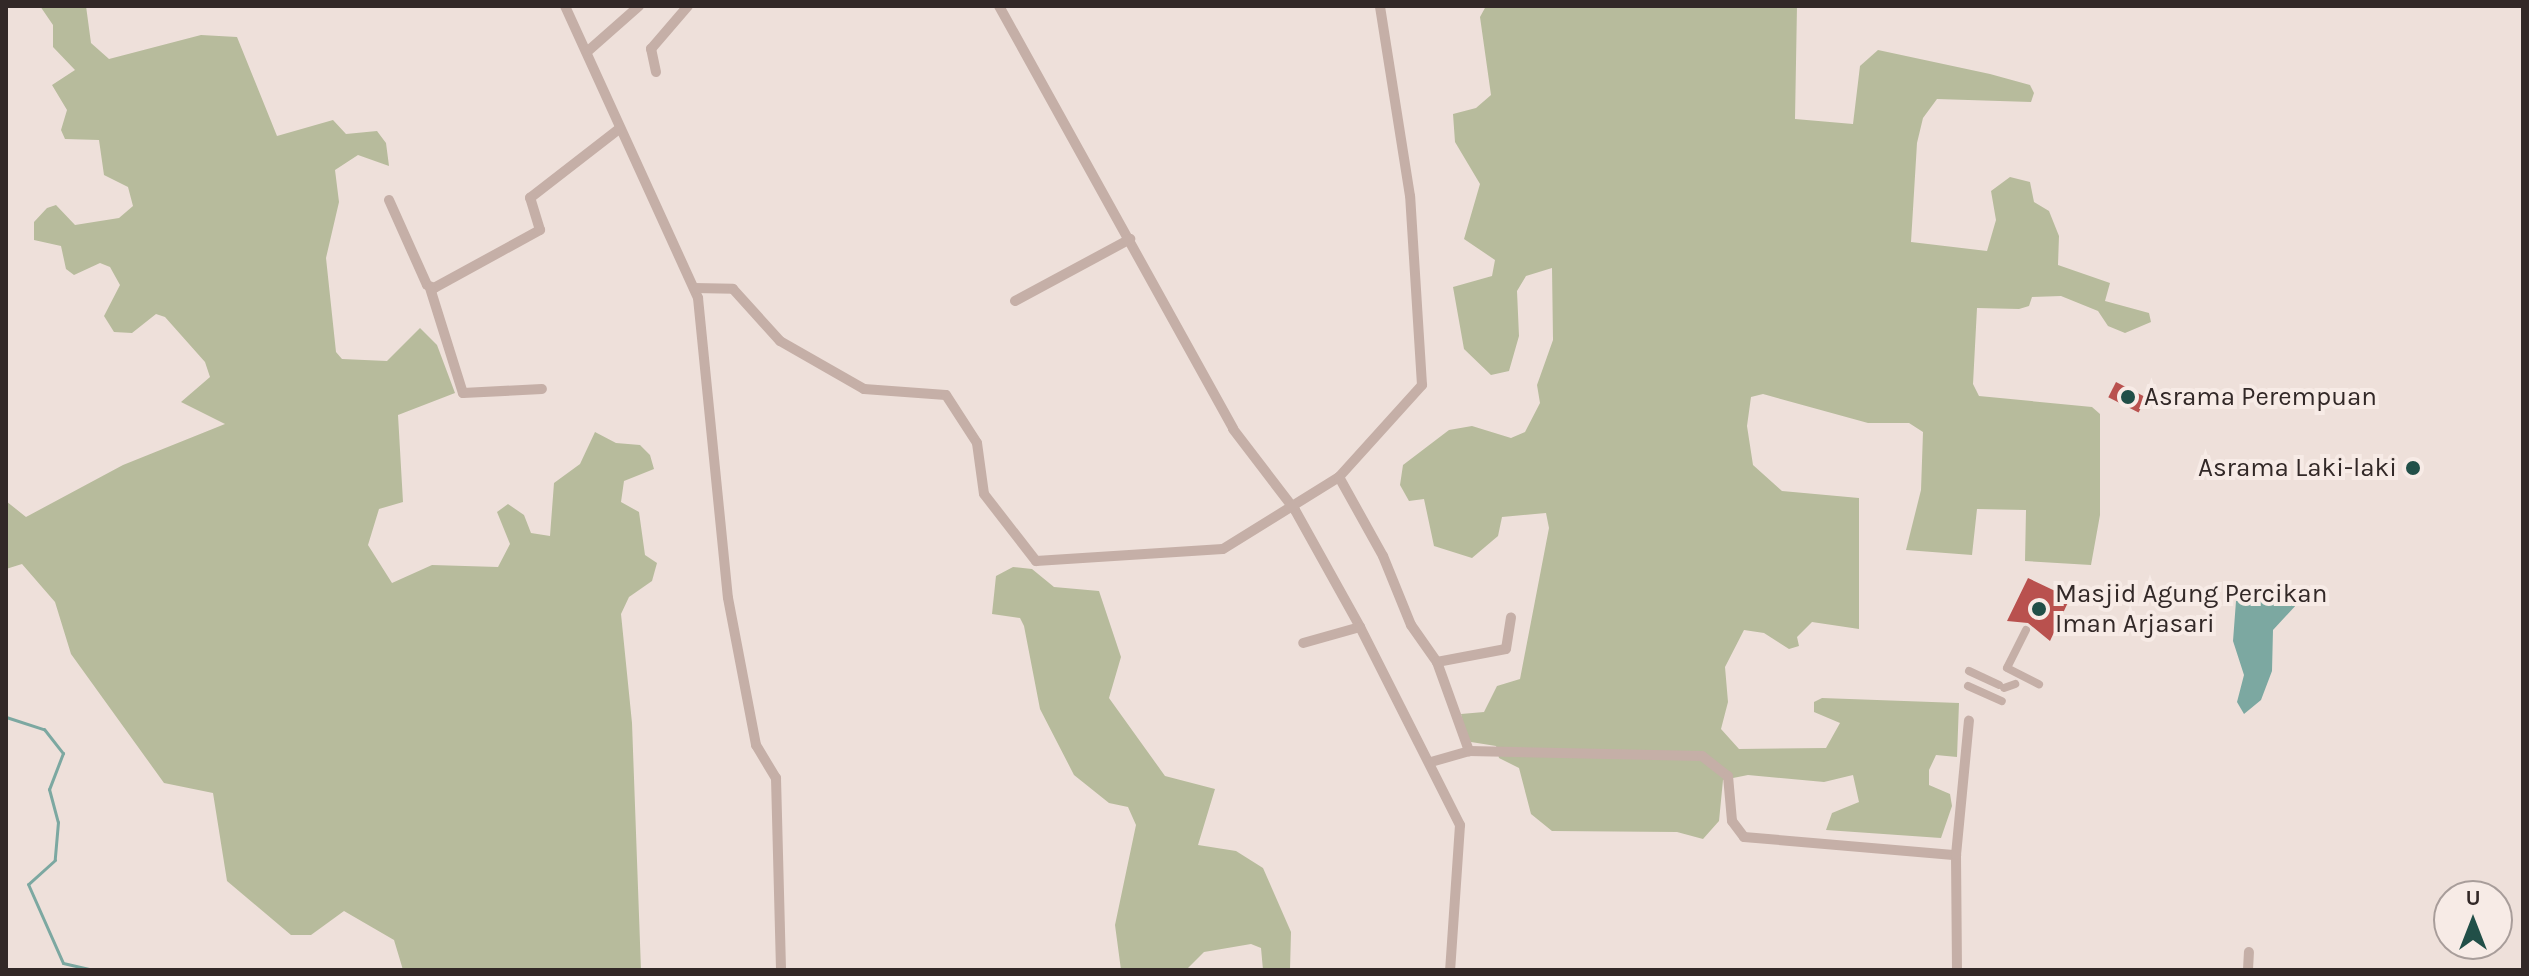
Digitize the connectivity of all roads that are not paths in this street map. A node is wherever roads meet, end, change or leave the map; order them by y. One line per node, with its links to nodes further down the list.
1 (565, 6): 6 (street)
2 (639, 6): 6 (street)
3 (688, 6): 7 (street)
4 (999, 6): 10 (street)
5 (1380, 6): 15 (street)
6 (588, 51): 8 (street)
7 (656, 72)
8 (619, 129): 11 (street); 12 (street)
9 (389, 200): 11 (street)
10 (1130, 239): 13 (street); 16 (street)
11 (430, 288): 14 (street)
12 (694, 288): 16 (street); 32 (street)
13 (1015, 301)
14 (542, 389)
15 (1339, 477): 16 (street); 21 (street)
16 (1295, 510): 18 (street)
17 (1511, 617): 21 (street)
18 (1360, 627): 20 (street); 29 (street)
19 (2026, 630): 23 (street)
20 (1303, 643)
21 (1437, 662): 28 (street)
22 (1969, 671): 25 (street)
23 (2017, 679): 24 (street); 25 (street)
24 (2039, 684)
25 (1985, 686): 26 (street)
26 (2002, 701)
27 (1969, 721): 30 (street)
28 (1469, 751): 29 (street); 30 (street)
29 (1431, 762): 33 (street)
30 (1956, 855): 34 (street)
31 (2249, 952): 35 (street)
32 (781, 970)
33 (1450, 970)
34 (1957, 970)
35 (2248, 970)

